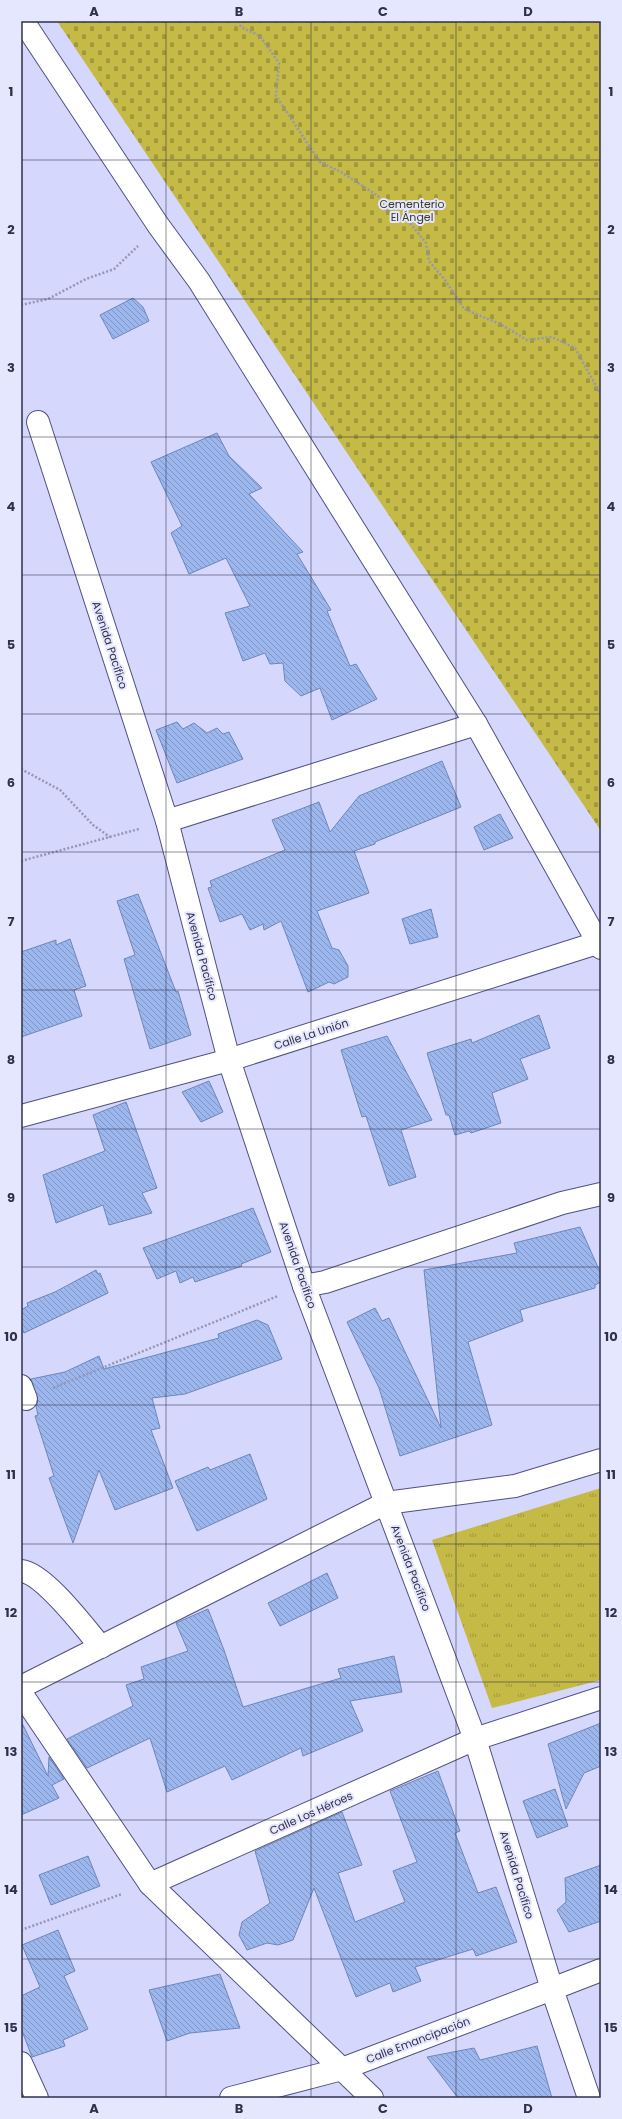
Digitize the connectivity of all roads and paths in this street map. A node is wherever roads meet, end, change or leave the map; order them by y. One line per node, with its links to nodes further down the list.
1 (23, 21): 3 (street)
2 (239, 21): 5 (path)
3 (158, 225): 4 (path); 7 (street)
4 (21, 305)
5 (601, 395)
6 (38, 422): 9 (street, Avenida Pacífico)
7 (476, 724): 9 (street); 12 (street)
8 (21, 769): 10 (path)
9 (167, 821): 10 (path); 13 (street, Avenida Pacífico)
10 (111, 837): 11 (path)
11 (21, 861)
12 (599, 945): 13 (street, Calle La Unión)
13 (229, 1060): 14 (street, Calle La Unión); 16 (street, Avenida Pacífico)
14 (21, 1116)
15 (601, 1194): 16 (street)
16 (304, 1286): 17 (path); 19 (street, Avenida Pacífico)
17 (23, 1392)
18 (601, 1460): 19 (street)
19 (386, 1503): 21 (street); 25 (street, Avenida Pacífico)
20 (21, 1571): 21 (street)
21 (101, 1647): 22 (street)
22 (21, 1687)
23 (21, 1693): 26 (street)
24 (601, 1698): 25 (street, Calle Los Héroes)
25 (475, 1739): 26 (street, Calle Los Héroes); 29 (street, Avenida Pacífico)
26 (150, 1884): 27 (path); 31 (street)
27 (21, 1930)
28 (601, 1970): 29 (street, Calle Emancipación)
29 (552, 1989): 31 (street, Calle Emancipación); 35 (street, Avenida Pacífico)
30 (21, 2063): 32 (street)
31 (342, 2069): 33 (street, Calle Emancipación); 34 (street)
32 (37, 2098)
33 (231, 2098)
34 (372, 2098)
35 (589, 2098)

